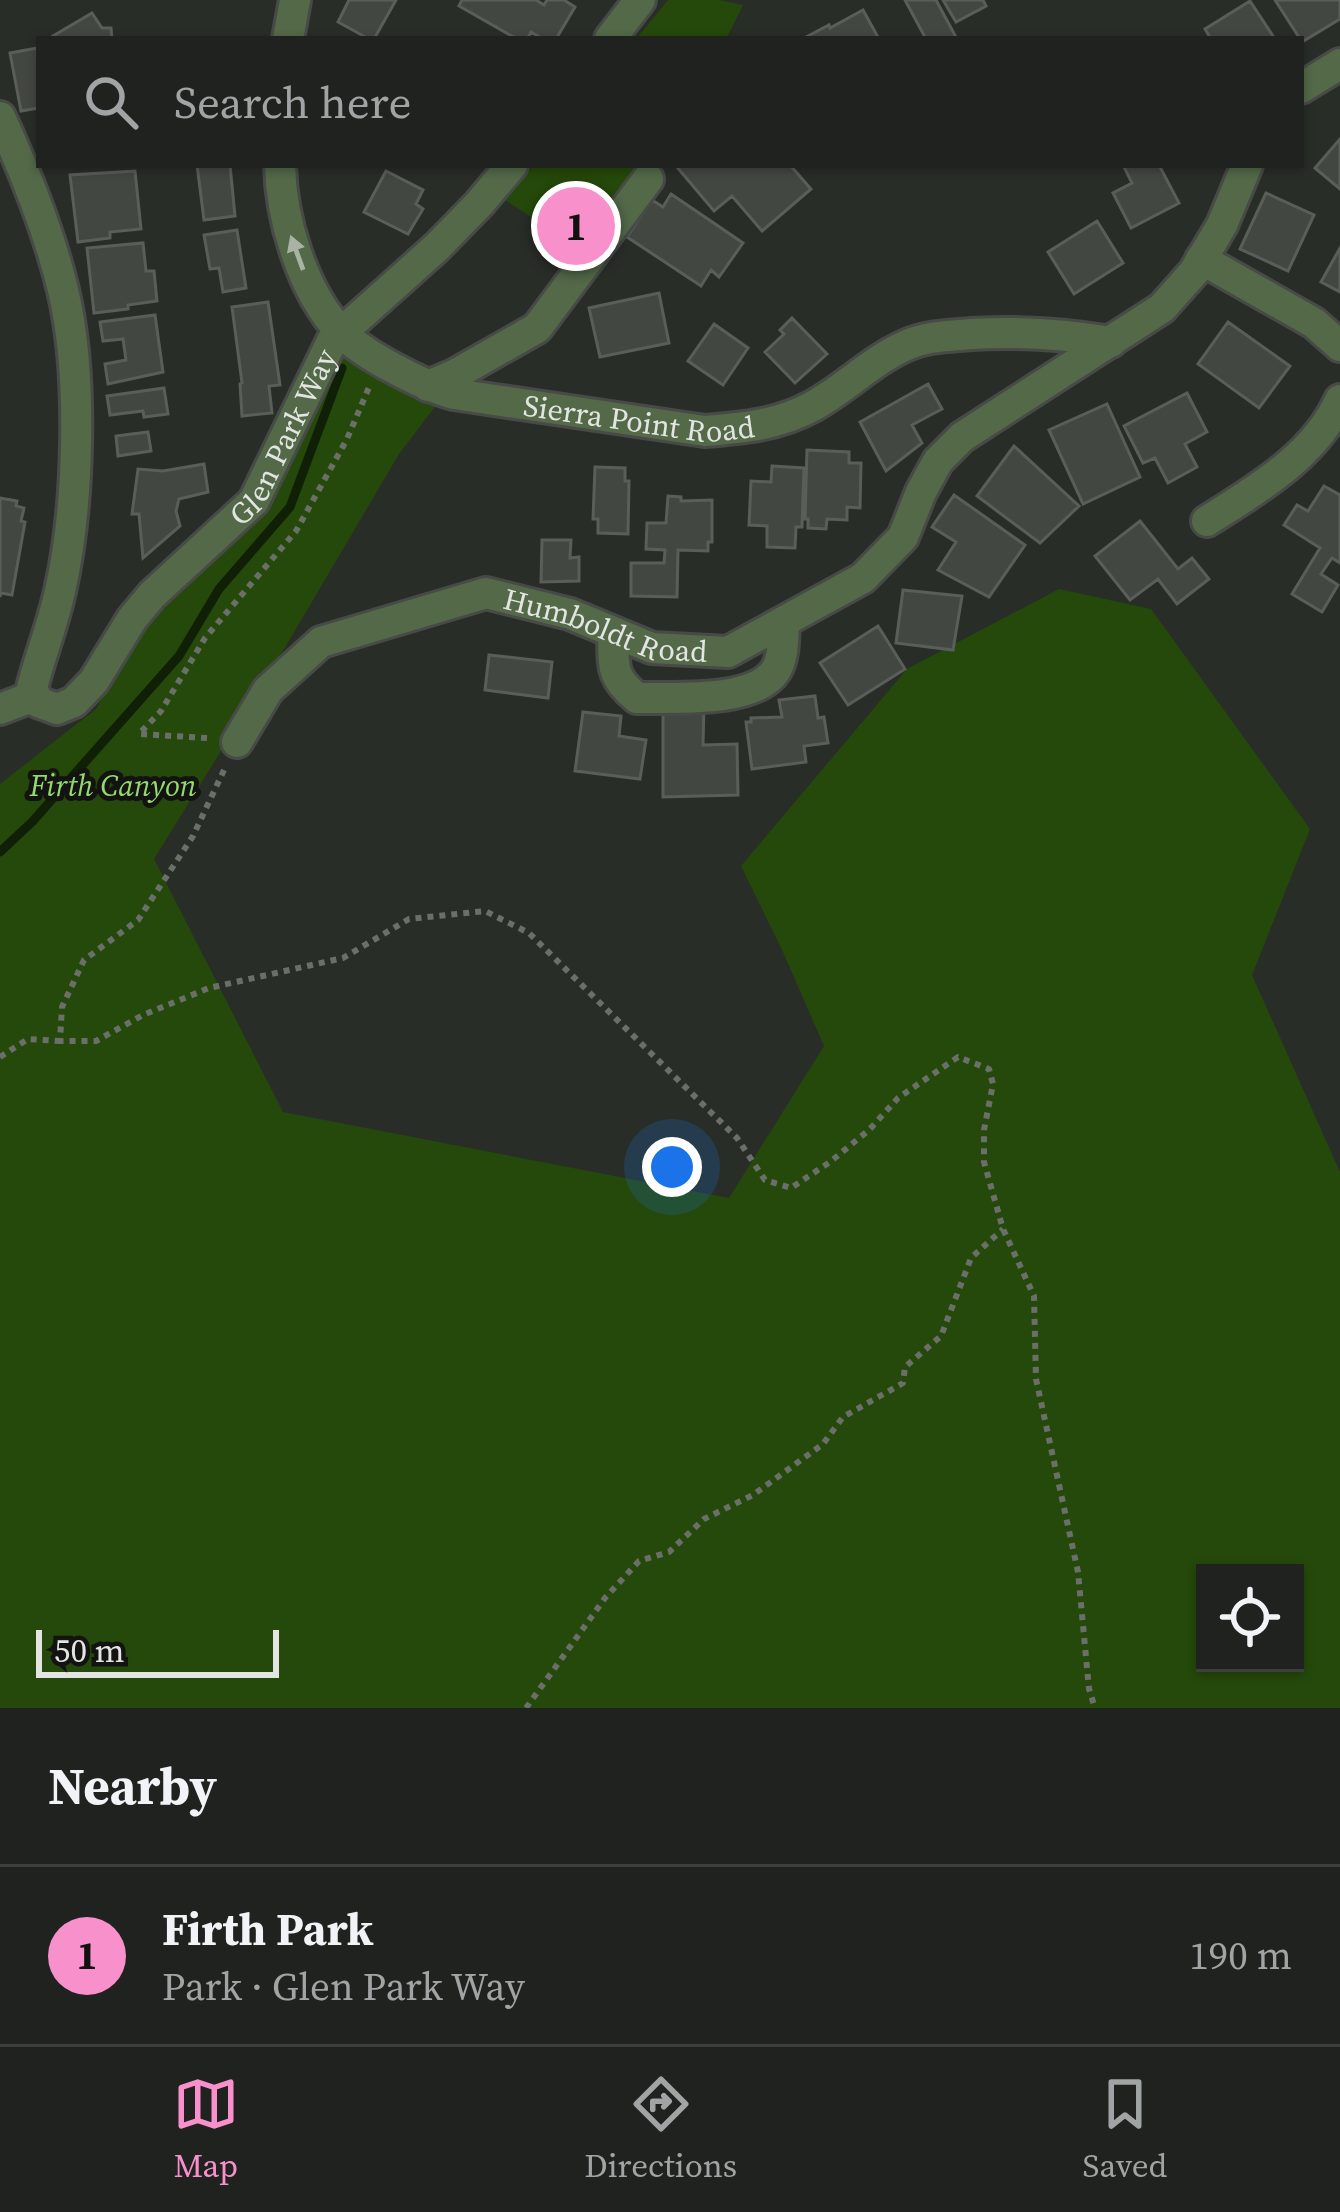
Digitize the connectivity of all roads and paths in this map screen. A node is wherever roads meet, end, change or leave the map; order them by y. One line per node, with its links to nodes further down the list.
1 (295, 0): 3 (street)
2 (638, 0): 4 (street)
3 (289, 36)
4 (612, 36)
5 (1340, 64): 6 (street)
6 (1304, 86)
7 (0, 118): 21 (street)
8 (280, 168): 13 (street, Sierra Point Road, one-way to 8)
9 (509, 168): 13 (street, Glen Park Way)
10 (1246, 168): 12 (street, Humboldt Road)
11 (648, 179): 16 (street)
12 (1202, 259): 14 (street, Humboldt Road); 15 (street)
13 (340, 332): 16 (street, Sierra Point Road); 21 (street, Glen Park Way)
14 (1111, 342): 16 (street, Sierra Point Road); 19 (street, Humboldt Road)
15 (1340, 346)
16 (409, 367): 23 (path)
17 (1340, 400): 18 (street)
18 (1207, 520)
19 (784, 622): 20 (street, Humboldt Road); 20 (street)
20 (614, 632): 23 (street, Humboldt Road)
21 (45, 703): 22 (street)
22 (0, 709)
23 (237, 742): 24 (path)
24 (60, 1041): 25 (path); 26 (path)
25 (0, 1057)
26 (1003, 1229): 27 (path); 28 (path)
27 (526, 1708)
28 (1095, 1708)

